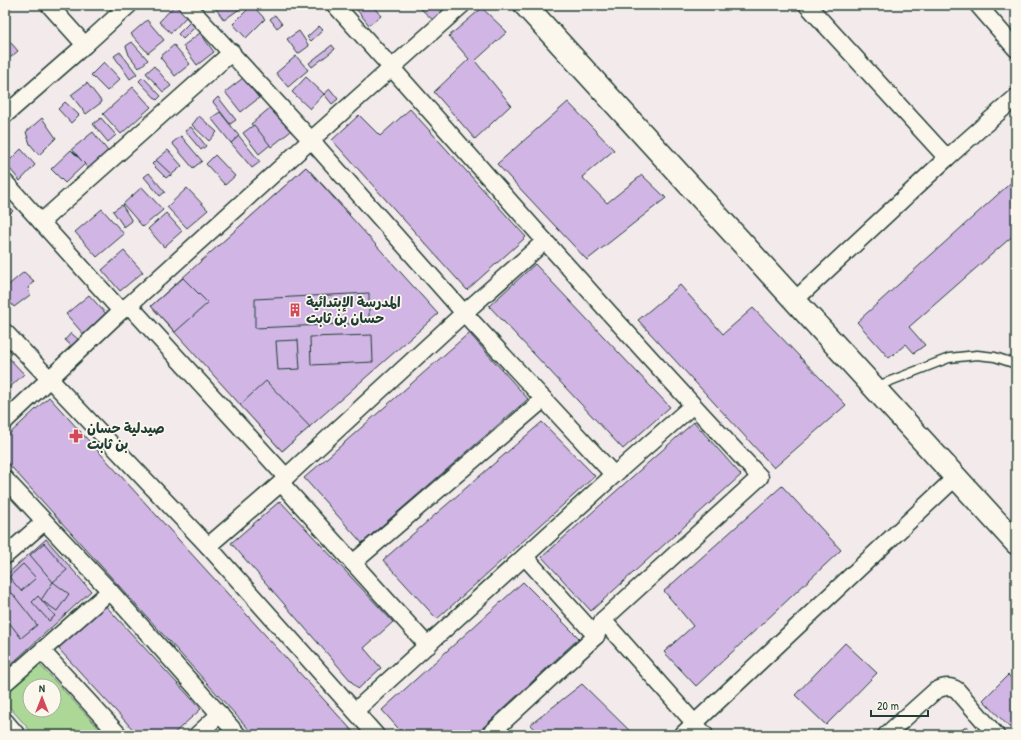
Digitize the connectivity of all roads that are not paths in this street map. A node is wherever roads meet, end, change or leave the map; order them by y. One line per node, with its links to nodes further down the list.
1 (50, 5): 9 (street)
2 (128, 5): 9 (street)
3 (187, 5): 11 (street)
4 (335, 5): 12 (street)
5 (462, 5): 12 (street)
6 (525, 5): 20 (main road)
7 (808, 5): 16 (street)
8 (978, 5): 10 (street)
9 (85, 45): 14 (street)
10 (1016, 48)
11 (232, 52): 15 (street); 18 (street)
12 (392, 68): 15 (street); 19 (street)
13 (1016, 97): 16 (street)
14 (5, 115)
15 (311, 140): 21 (street); 22 (street)
16 (947, 158): 20 (street)
17 (5, 182): 18 (street)
18 (40, 222): 21 (street)
19 (545, 241): 22 (street); 28 (street)
20 (795, 300): 26 (main road)
21 (125, 308): 25 (street); 33 (street)
22 (464, 313): 27 (street); 33 (street)
23 (5, 332): 25 (street)
24 (1016, 364): 26 (lane)
25 (50, 379): 29 (street); 36 (street)
26 (875, 388): 31 (main road)
27 (544, 400): 30 (street); 39 (street)
28 (693, 405): 30 (street); 41 (street)
29 (5, 421)
30 (614, 475): 38 (street)
31 (956, 477): 35 (main road); 49 (street)
32 (5, 479): 34 (street)
33 (284, 480): 36 (street); 39 (street)
34 (44, 522): 37 (street); 40 (street)
35 (1016, 543)
36 (208, 546): 46 (street)
37 (5, 556)
38 (525, 557): 42 (street); 43 (street)
39 (353, 563): 43 (street)
40 (110, 591): 44 (street); 47 (street)
41 (603, 620): 42 (street); 49 (street)
42 (596, 636): 55 (street)
43 (428, 646): 46 (street)
44 (42, 651): 45 (street); 51 (street)
45 (5, 683)
46 (355, 711): 54 (street)
47 (220, 714): 52 (street); 53 (street)
48 (5, 721): 50 (street)
49 (700, 729): 56 (street)
50 (17, 735)
51 (119, 735)
52 (197, 735)
53 (238, 735)
54 (376, 735)
55 (489, 735)
56 (682, 735)
57 (886, 735): 58 (street)
58 (996, 735)

